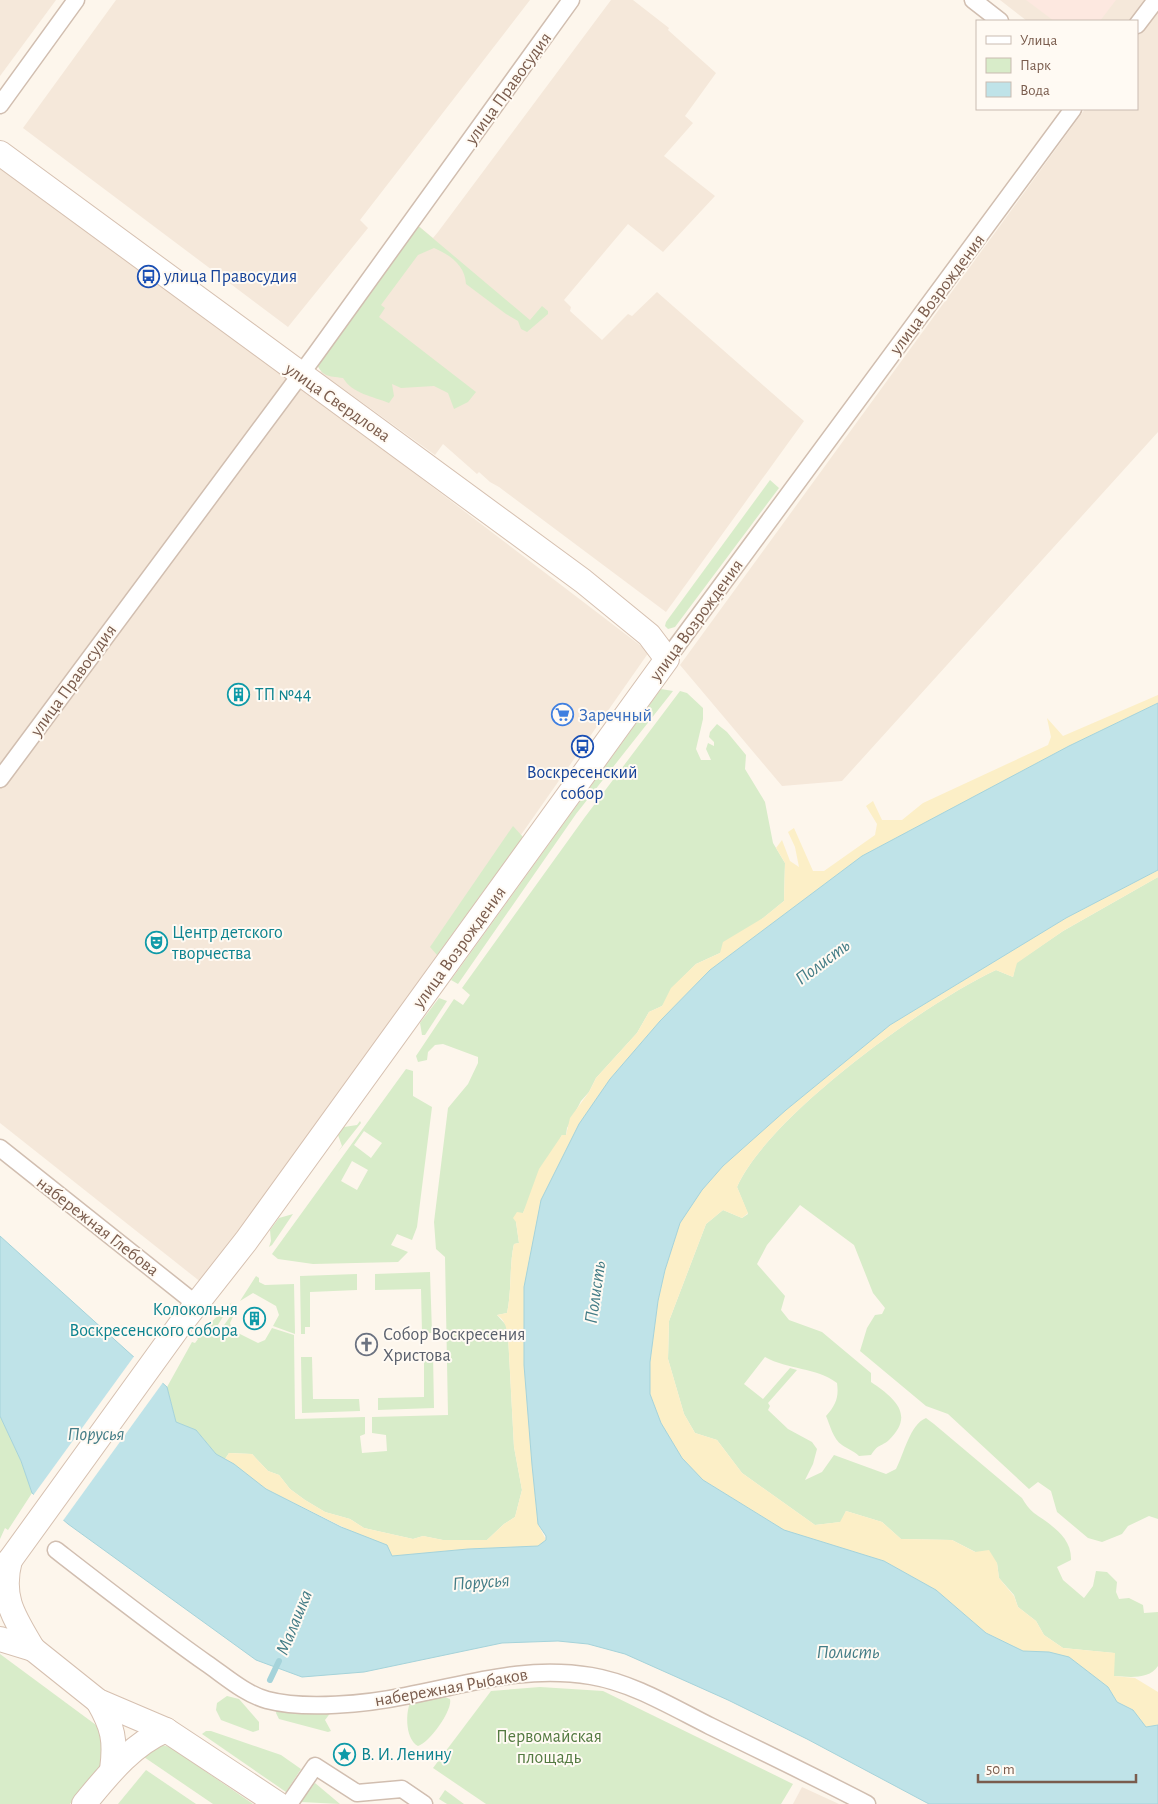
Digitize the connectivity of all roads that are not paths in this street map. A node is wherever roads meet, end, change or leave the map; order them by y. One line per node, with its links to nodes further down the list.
1 (76, 0): 7 (street)
2 (571, 0): 10 (street, улица Правосудия)
3 (973, 0): 5 (street)
4 (1156, 0): 6 (street)
5 (999, 20)
6 (1138, 24)
7 (0, 105)
8 (1072, 110): 11 (street, улица Возрождения)
9 (0, 153): 10 (street, улица Свердлова)
10 (300, 375): 11 (street, улица Свердлова); 12 (street, улица Правосудия)
11 (667, 659): 14 (street, улица Возрождения)
12 (0, 779)
13 (0, 1148): 14 (street, набережная Глебова)
14 (196, 1304): 16 (street, улица Возрождения)
15 (56, 1550): 26 (street, набережная Рыбаков)
16 (10, 1560): 18 (street)
17 (0, 1638): 18 (street)
18 (33, 1649): 19 (street)
19 (98, 1701): 20 (street); 21 (street)
20 (166, 1730): 21 (street); 23 (street)
21 (112, 1770): 22 (street)
22 (84, 1804)
23 (278, 1804)
24 (289, 1804): 25 (street)
25 (424, 1804)
26 (867, 1804)

